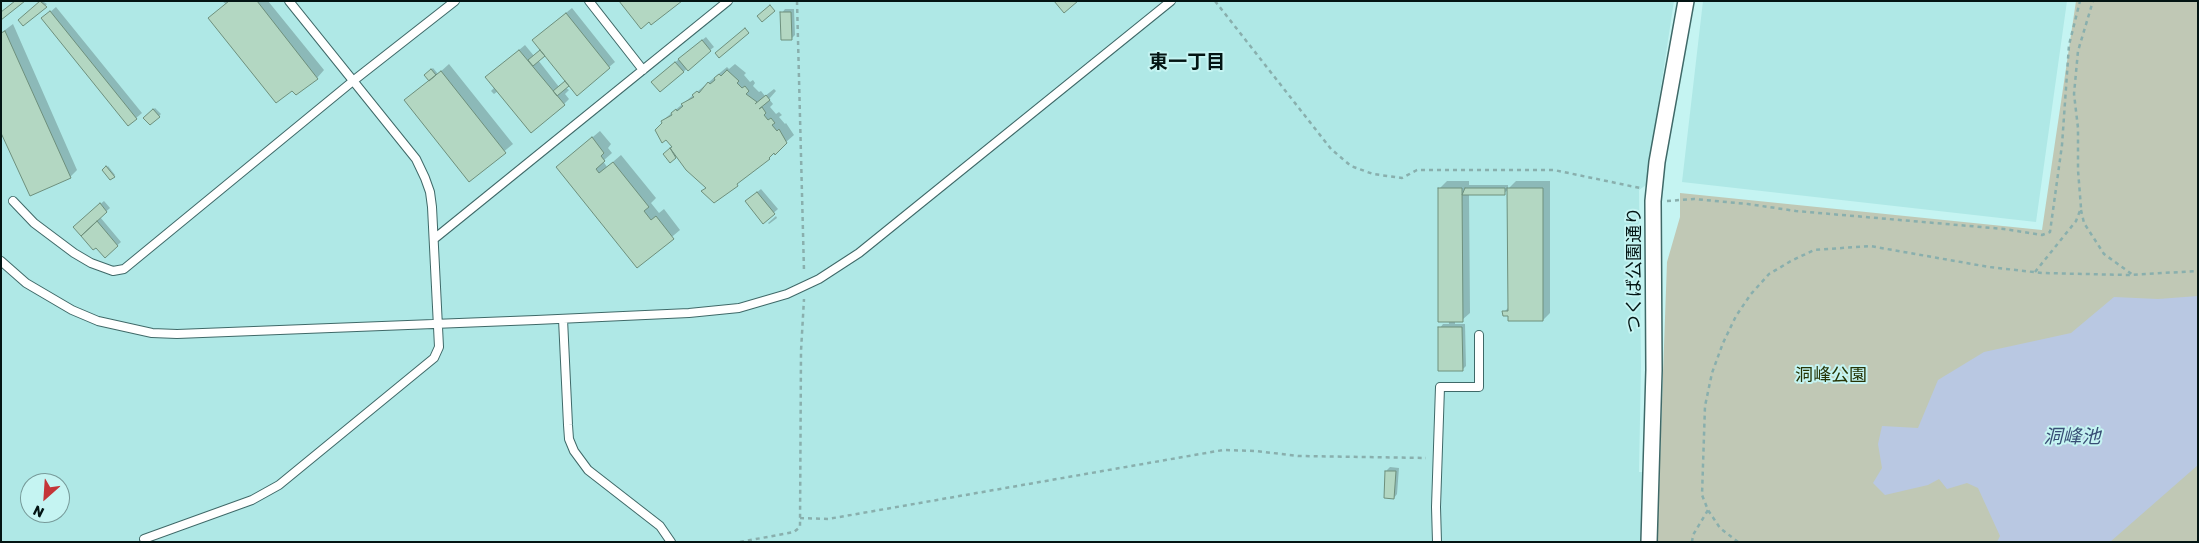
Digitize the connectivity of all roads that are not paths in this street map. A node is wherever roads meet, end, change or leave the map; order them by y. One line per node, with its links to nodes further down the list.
1 (289, 1): 8 (lane)
2 (455, 1): 8 (lane)
3 (588, 1): 7 (lane)
4 (728, 1): 7 (lane)
5 (1171, 1): 12 (lane)
6 (1686, 1): 18 (street, つくば公園通り)
7 (643, 70): 10 (lane)
8 (353, 81): 9 (lane); 10 (lane)
9 (13, 201)
10 (434, 239): 13 (lane)
11 (1, 261): 13 (lane)
12 (563, 319): 13 (lane); 16 (lane)
13 (438, 324): 15 (lane)
14 (1479, 335): 17 (lane)
15 (144, 539)
16 (671, 542)
17 (1437, 542)
18 (1649, 542)

